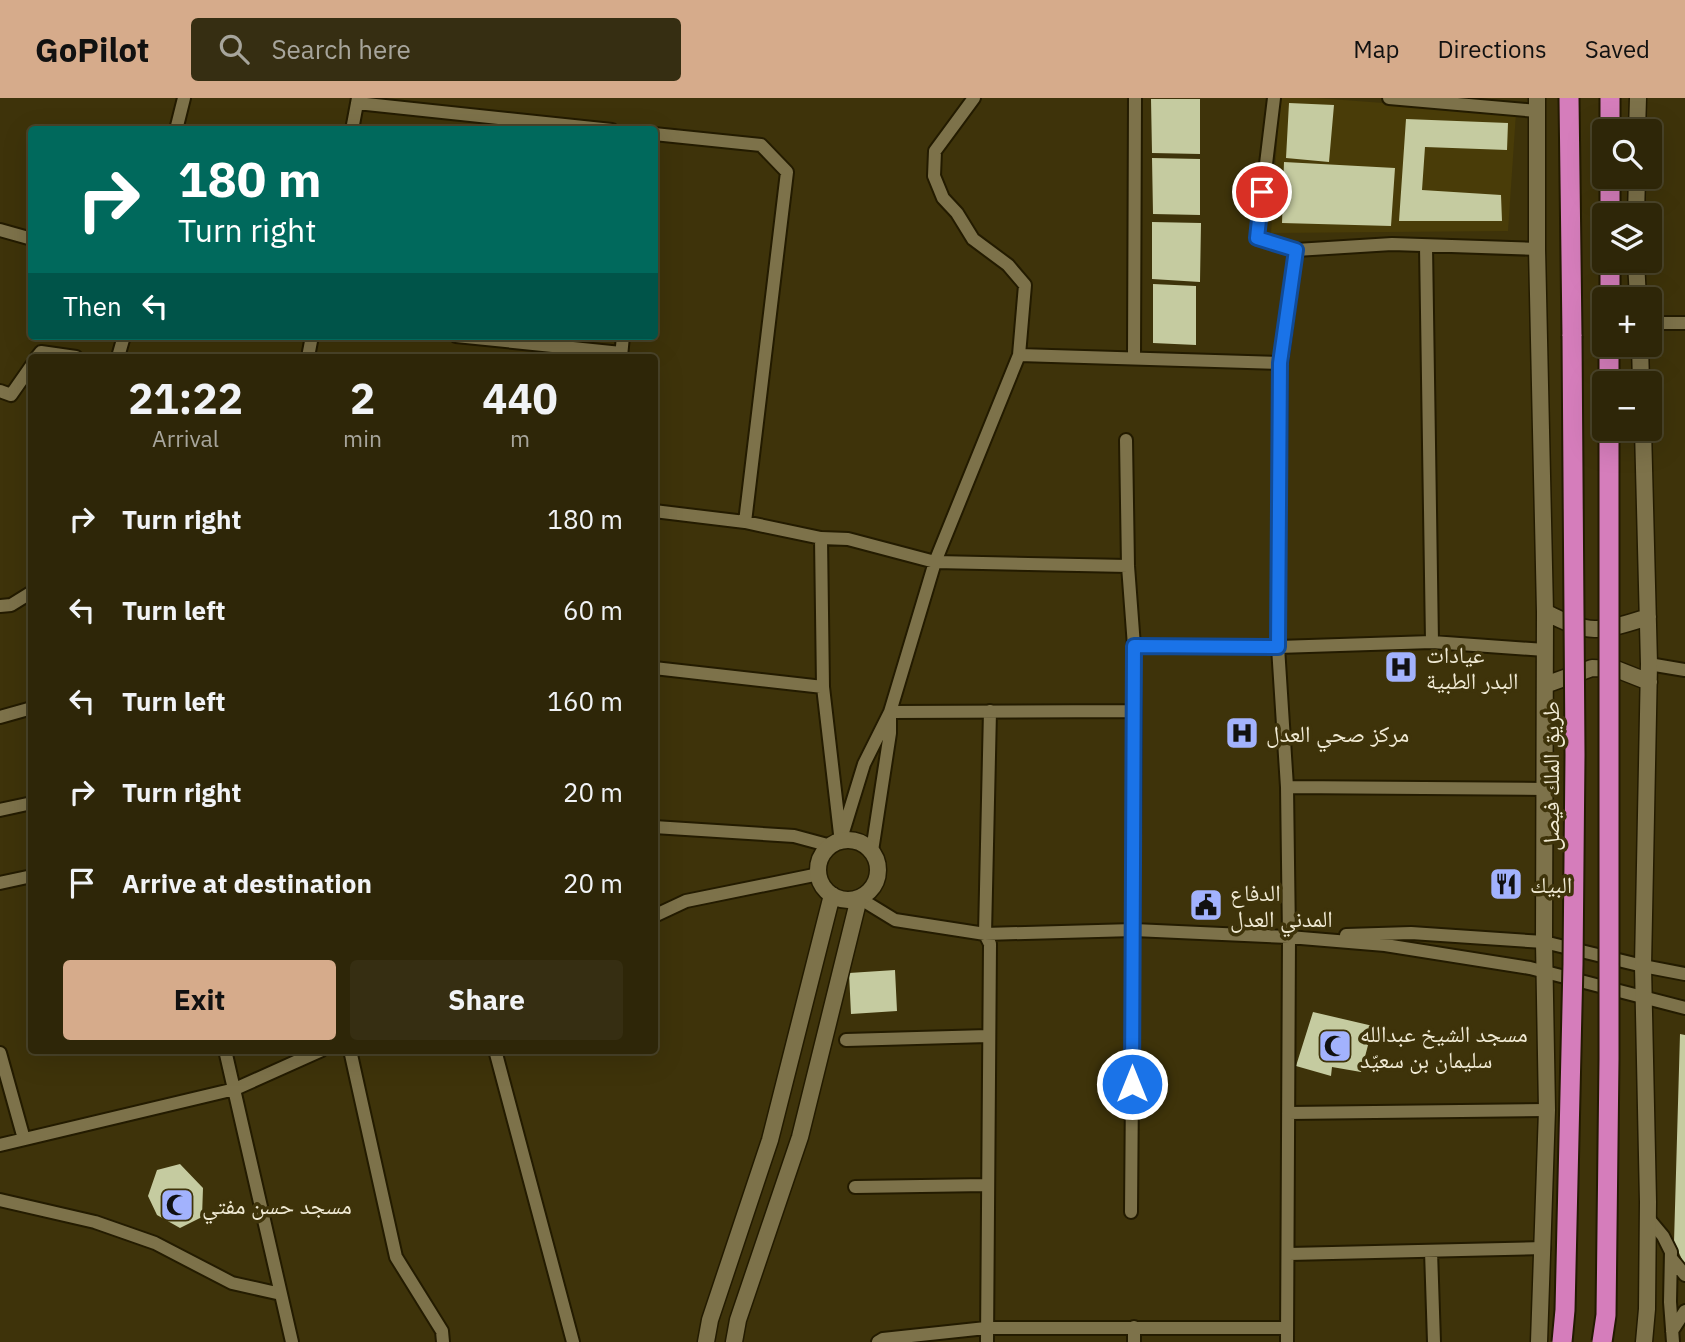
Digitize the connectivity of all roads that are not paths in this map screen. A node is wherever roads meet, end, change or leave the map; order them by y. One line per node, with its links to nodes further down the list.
1 (184, 98): 15 (street)
2 (975, 98): 28 (street)
3 (1135, 98): 29 (street)
4 (1274, 98): 23 (street)
5 (1388, 98): 9 (street)
6 (1569, 98): 121 (highway, طريق الملك فيصل, bridge)
7 (1610, 98): 12 (highway)
8 (1638, 98): 13 (street)
9 (1430, 100): 11 (street)
10 (358, 101): 14 (street); 16 (street)
11 (1537, 105): 22 (street)
12 (1610, 119)
13 (1637, 119)
14 (500, 124): 17 (street)
15 (177, 126)
16 (353, 126)
17 (537, 126)
18 (658, 134): 37 (street)
19 (0, 230): 20 (street)
20 (28, 238)
21 (1426, 246): 22 (street); 23 (street); 45 (street)
22 (1537, 248): 43 (street)
23 (1296, 250): 30 (street)
24 (1662, 323): 25 (street)
25 (1685, 323)
26 (495, 340): 27 (street)
27 (613, 354)
28 (1019, 355): 29 (street); 39 (street)
29 (1134, 358): 30 (street)
30 (1280, 363): 47 (street)
31 (28, 370): 32 (street)
32 (0, 391)
33 (1126, 440): 40 (street)
34 (1609, 441): 122 (highway, bridge)
35 (1643, 441): 44 (street)
36 (658, 511): 37 (street)
37 (745, 522): 38 (street)
38 (821, 538): 39 (street); 54 (street)
39 (935, 562): 40 (street); 57 (street)
40 (1128, 566): 46 (street)
41 (28, 594): 42 (street)
42 (0, 606)
43 (1545, 612): 44 (street); 48 (street)
44 (1648, 617): 49 (street)
45 (1432, 642): 47 (street); 48 (street)
46 (1134, 646): 47 (street); 56 (street)
47 (1278, 647): 60 (street)
48 (1545, 650): 53 (street)
49 (1649, 664): 51 (street); 52 (street)
50 (658, 668): 54 (street)
51 (1685, 670)
52 (1648, 682): 53 (street); 77 (street)
53 (1545, 685): 61 (street)
54 (823, 687): 65 (street)
55 (28, 709): 59 (street)
56 (1135, 711): 58 (street); 73 (street)
57 (890, 712): 58 (street); 65 (street); 66 (street)
58 (990, 712): 74 (street)
59 (0, 717)
60 (1287, 787): 61 (street); 75 (street)
61 (1544, 789): 76 (street)
62 (28, 804): 63 (street)
63 (0, 810)
64 (658, 827): 65 (street)
65 (836, 844): 66 (street); 67 (street)
66 (872, 851): 71 (street)
67 (819, 874): 70 (street); 72 (street)
68 (28, 877): 69 (street)
69 (0, 883)
70 (832, 895): 71 (street); 113 (street)
71 (859, 898): 74 (street); 114 (street)
72 (658, 914)
73 (1133, 930): 74 (street); 75 (street); 97 (street)
74 (985, 934): 82 (street)
75 (1289, 937): 76 (street); 78 (street); 91 (street)
76 (1544, 942): 77 (street); 78 (street)
77 (1643, 966): 79 (street); 80 (street)
78 (1546, 972): 80 (street); 90 (street)
79 (1685, 974)
80 (1644, 998): 81 (street); 98 (street)
81 (1685, 1008)
82 (988, 1036): 83 (street); 94 (street)
83 (846, 1040)
84 (0, 1053): 92 (street)
85 (226, 1054): 89 (street)
86 (313, 1054): 89 (street)
87 (351, 1054): 111 (street)
88 (496, 1054): 112 (street)
89 (235, 1089): 92 (street); 104 (street)
90 (1548, 1110): 91 (street); 99 (street)
91 (1288, 1113): 101 (street)
92 (24, 1139): 93 (street)
93 (0, 1145)
94 (987, 1185): 95 (street); 107 (street)
95 (855, 1187)
96 (0, 1200): 104 (street)
97 (1131, 1212)
98 (1648, 1218): 102 (street); 123 (street)
99 (1544, 1248): 100 (street); 120 (street)
100 (1431, 1251): 101 (street); 119 (street)
101 (1289, 1254): 108 (street)
102 (1671, 1258): 103 (street); 109 (street)
103 (1685, 1275)
104 (281, 1294): 110 (street)
105 (1685, 1311): 109 (street)
106 (1134, 1327): 107 (street); 108 (street); 117 (street)
107 (986, 1328): 115 (street); 116 (street)
108 (1286, 1328): 118 (street)
109 (1672, 1337)
110 (292, 1342)
111 (443, 1342)
112 (573, 1342)
113 (706, 1342)
114 (734, 1342)
115 (877, 1342)
116 (987, 1342)
117 (1134, 1342)
118 (1287, 1342)
119 (1434, 1342)
120 (1539, 1342)
121 (1562, 1342)
122 (1602, 1342)
123 (1644, 1342)

